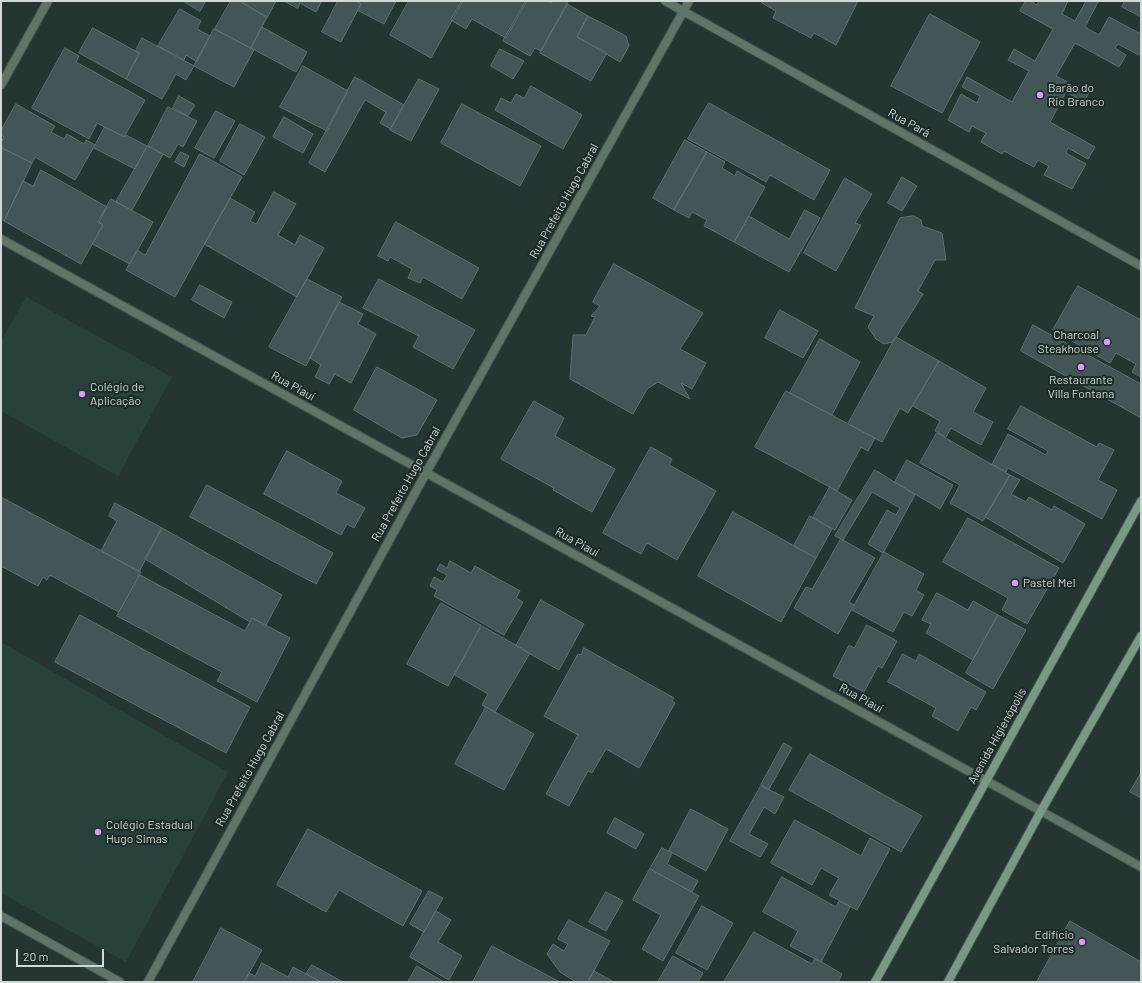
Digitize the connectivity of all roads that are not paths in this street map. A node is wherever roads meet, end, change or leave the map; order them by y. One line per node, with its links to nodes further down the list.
1 (48, 1): 5 (street)
2 (665, 1): 4 (street, Rua Pará)
3 (689, 1): 4 (street, Rua Prefeito Hugo Cabral)
4 (684, 11): 7 (street, Rua Pará); 8 (street, Rua Prefeito Hugo Cabral)
5 (1, 85)
6 (1, 239): 8 (street, Rua Piauí)
7 (1141, 266)
8 (426, 473): 11 (street, Rua Piauí); 16 (street, Rua Prefeito Hugo Cabral)
9 (1141, 501): 11 (main road, Avenida Higienópolis)
10 (1141, 636): 12 (main road)
11 (986, 781): 12 (street, Rua Piauí); 17 (main road, Avenida Higienópolis)
12 (1041, 811): 13 (street, Rua Piauí); 18 (main road)
13 (1141, 867)
14 (1, 916): 15 (street)
15 (120, 982)
16 (148, 982)
17 (875, 982)
18 (948, 982)

